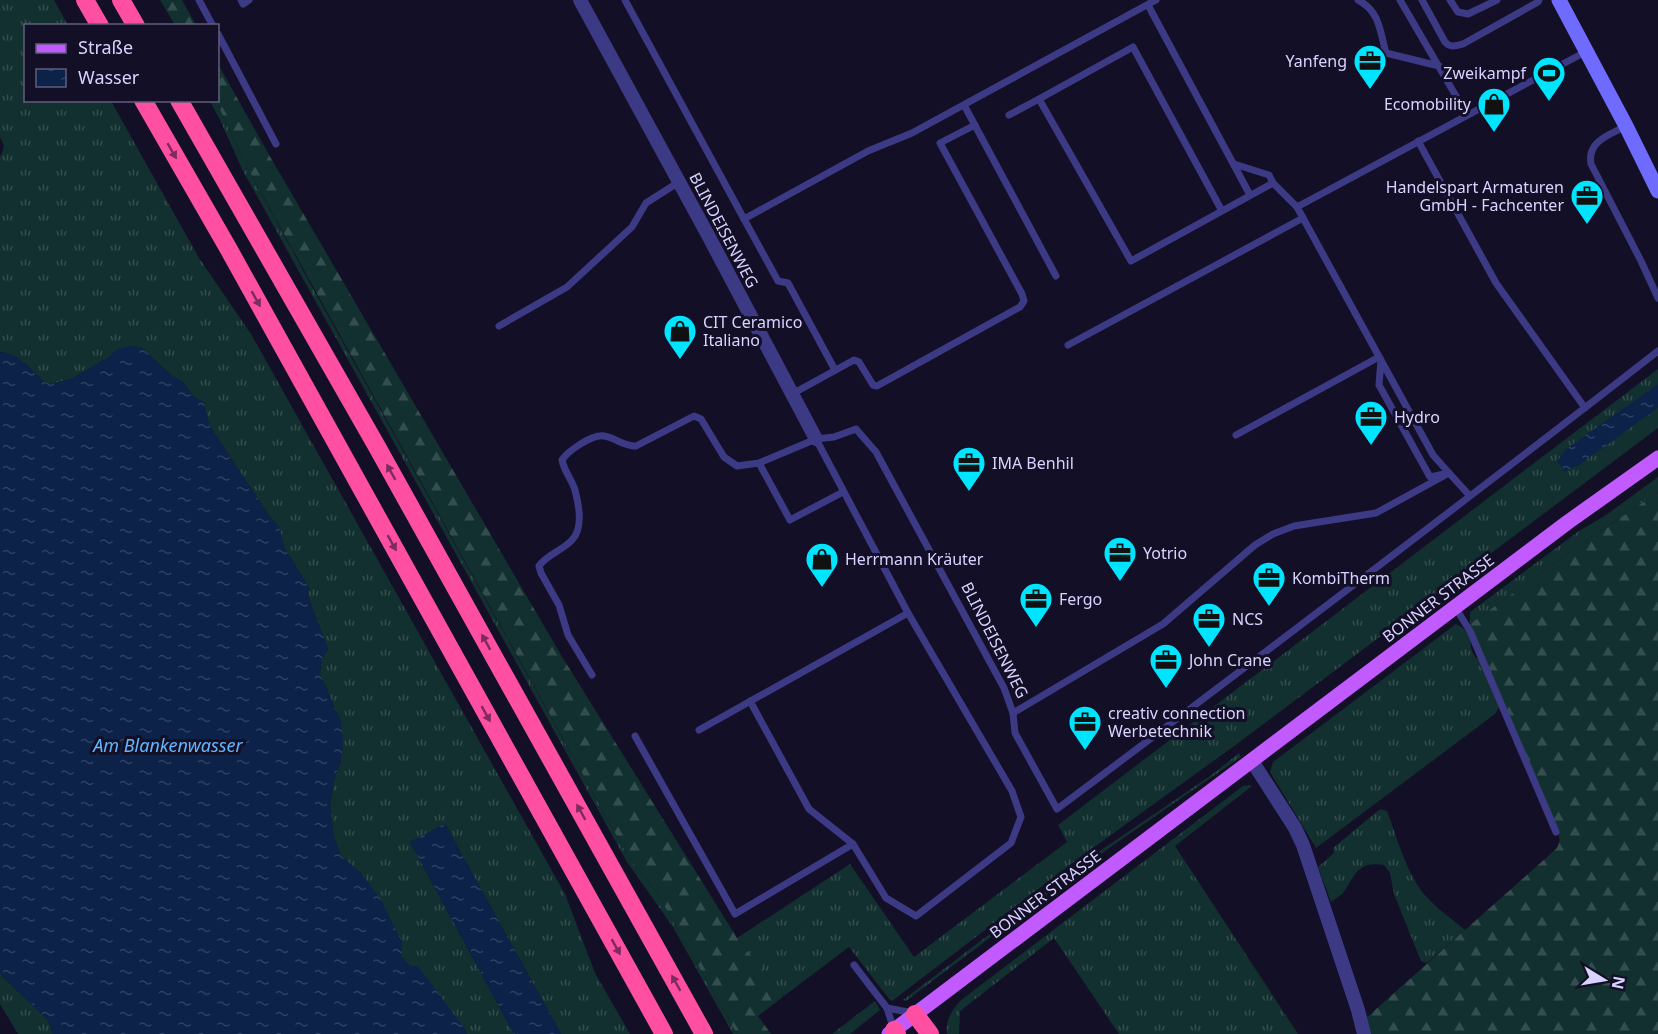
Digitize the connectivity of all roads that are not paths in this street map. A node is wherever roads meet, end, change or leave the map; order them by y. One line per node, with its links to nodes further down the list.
1 (85, 0): 17 (highway)
2 (121, 0): 18 (highway)
3 (199, 0): 19 (lane)
4 (241, 0): 5 (lane)
5 (249, 0)
6 (580, 0): 34 (street, BLINDEISENWEG)
7 (625, 0): 41 (lane)
8 (1156, 0): 16 (lane)
9 (1358, 0): 22 (lane)
10 (1400, 0): 22 (lane)
11 (1422, 0): 14 (lane)
12 (1450, 0): 13 (lane)
13 (1497, 0)
14 (1539, 0)
15 (1559, 0): 21 (street)
16 (1148, 5): 26 (lane); 33 (lane)
17 (99, 24)
18 (135, 24)
19 (212, 24)
20 (219, 36): 32 (lane)
21 (1587, 51): 28 (lane); 30 (street)
22 (1439, 66): 28 (lane)
23 (1039, 99): 27 (lane); 39 (lane); 39 (lane)
24 (144, 102): 72 (highway, one-way to 72)
25 (180, 102): 73 (highway, one-way to 25)
26 (964, 105): 29 (lane); 41 (lane)
27 (1009, 115)
28 (1467, 115): 31 (lane)
29 (975, 125): 42 (lane); 48 (lane)
30 (1626, 126): 36 (street); 43 (lane)
31 (1418, 141): 38 (lane); 50 (lane)
32 (276, 144)
33 (1234, 164): 35 (lane); 37 (lane)
34 (679, 182): 44 (lane); 49 (street, BLINDEISENWEG)
35 (1273, 183): 37 (lane); 38 (lane)
36 (1658, 191)
37 (1250, 195): 39 (lane)
38 (1297, 207): 40 (lane)
39 (1222, 211)
40 (1303, 218): 45 (lane); 47 (lane)
41 (744, 219): 48 (lane)
42 (1056, 276)
43 (1658, 298)
44 (499, 326)
45 (1068, 345)
46 (1658, 351): 50 (lane)
47 (1380, 359): 51 (lane); 55 (lane); 55 (lane)
48 (835, 370): 49 (lane)
49 (792, 394): 52 (street, BLINDEISENWEG)
50 (1585, 408): 57 (lane)
51 (1236, 435)
52 (816, 439): 54 (lane); 56 (lane); 62 (lane, BLINDEISENWEG)
53 (1655, 459): 58 (main road, BONNER STRASSE)
54 (759, 463): 56 (lane); 60 (lane)
55 (1449, 473): 57 (lane); 62 (lane, BLINDEISENWEG)
56 (843, 492): 59 (lane)
57 (1470, 496): 62 (lane, BLINDEISENWEG)
58 (1455, 608): 65 (main road, BONNER STRASSE); 66 (lane)
59 (908, 613): 61 (lane); 67 (lane)
60 (592, 675)
61 (750, 701): 63 (lane); 67 (lane)
62 (1013, 713)
63 (699, 730)
64 (635, 736): 67 (lane)
65 (1252, 761): 70 (main road, BONNER STRASSE); 75 (street)
66 (1556, 832)
67 (853, 844)
68 (854, 965): 69 (lane)
69 (887, 1008): 70 (lane); 71 (lane)
70 (915, 1014): 71 (main road, BONNER STRASSE); 74 (highway)
71 (894, 1033)
72 (664, 1034)
73 (704, 1034)
74 (930, 1034)
75 (1364, 1034)

